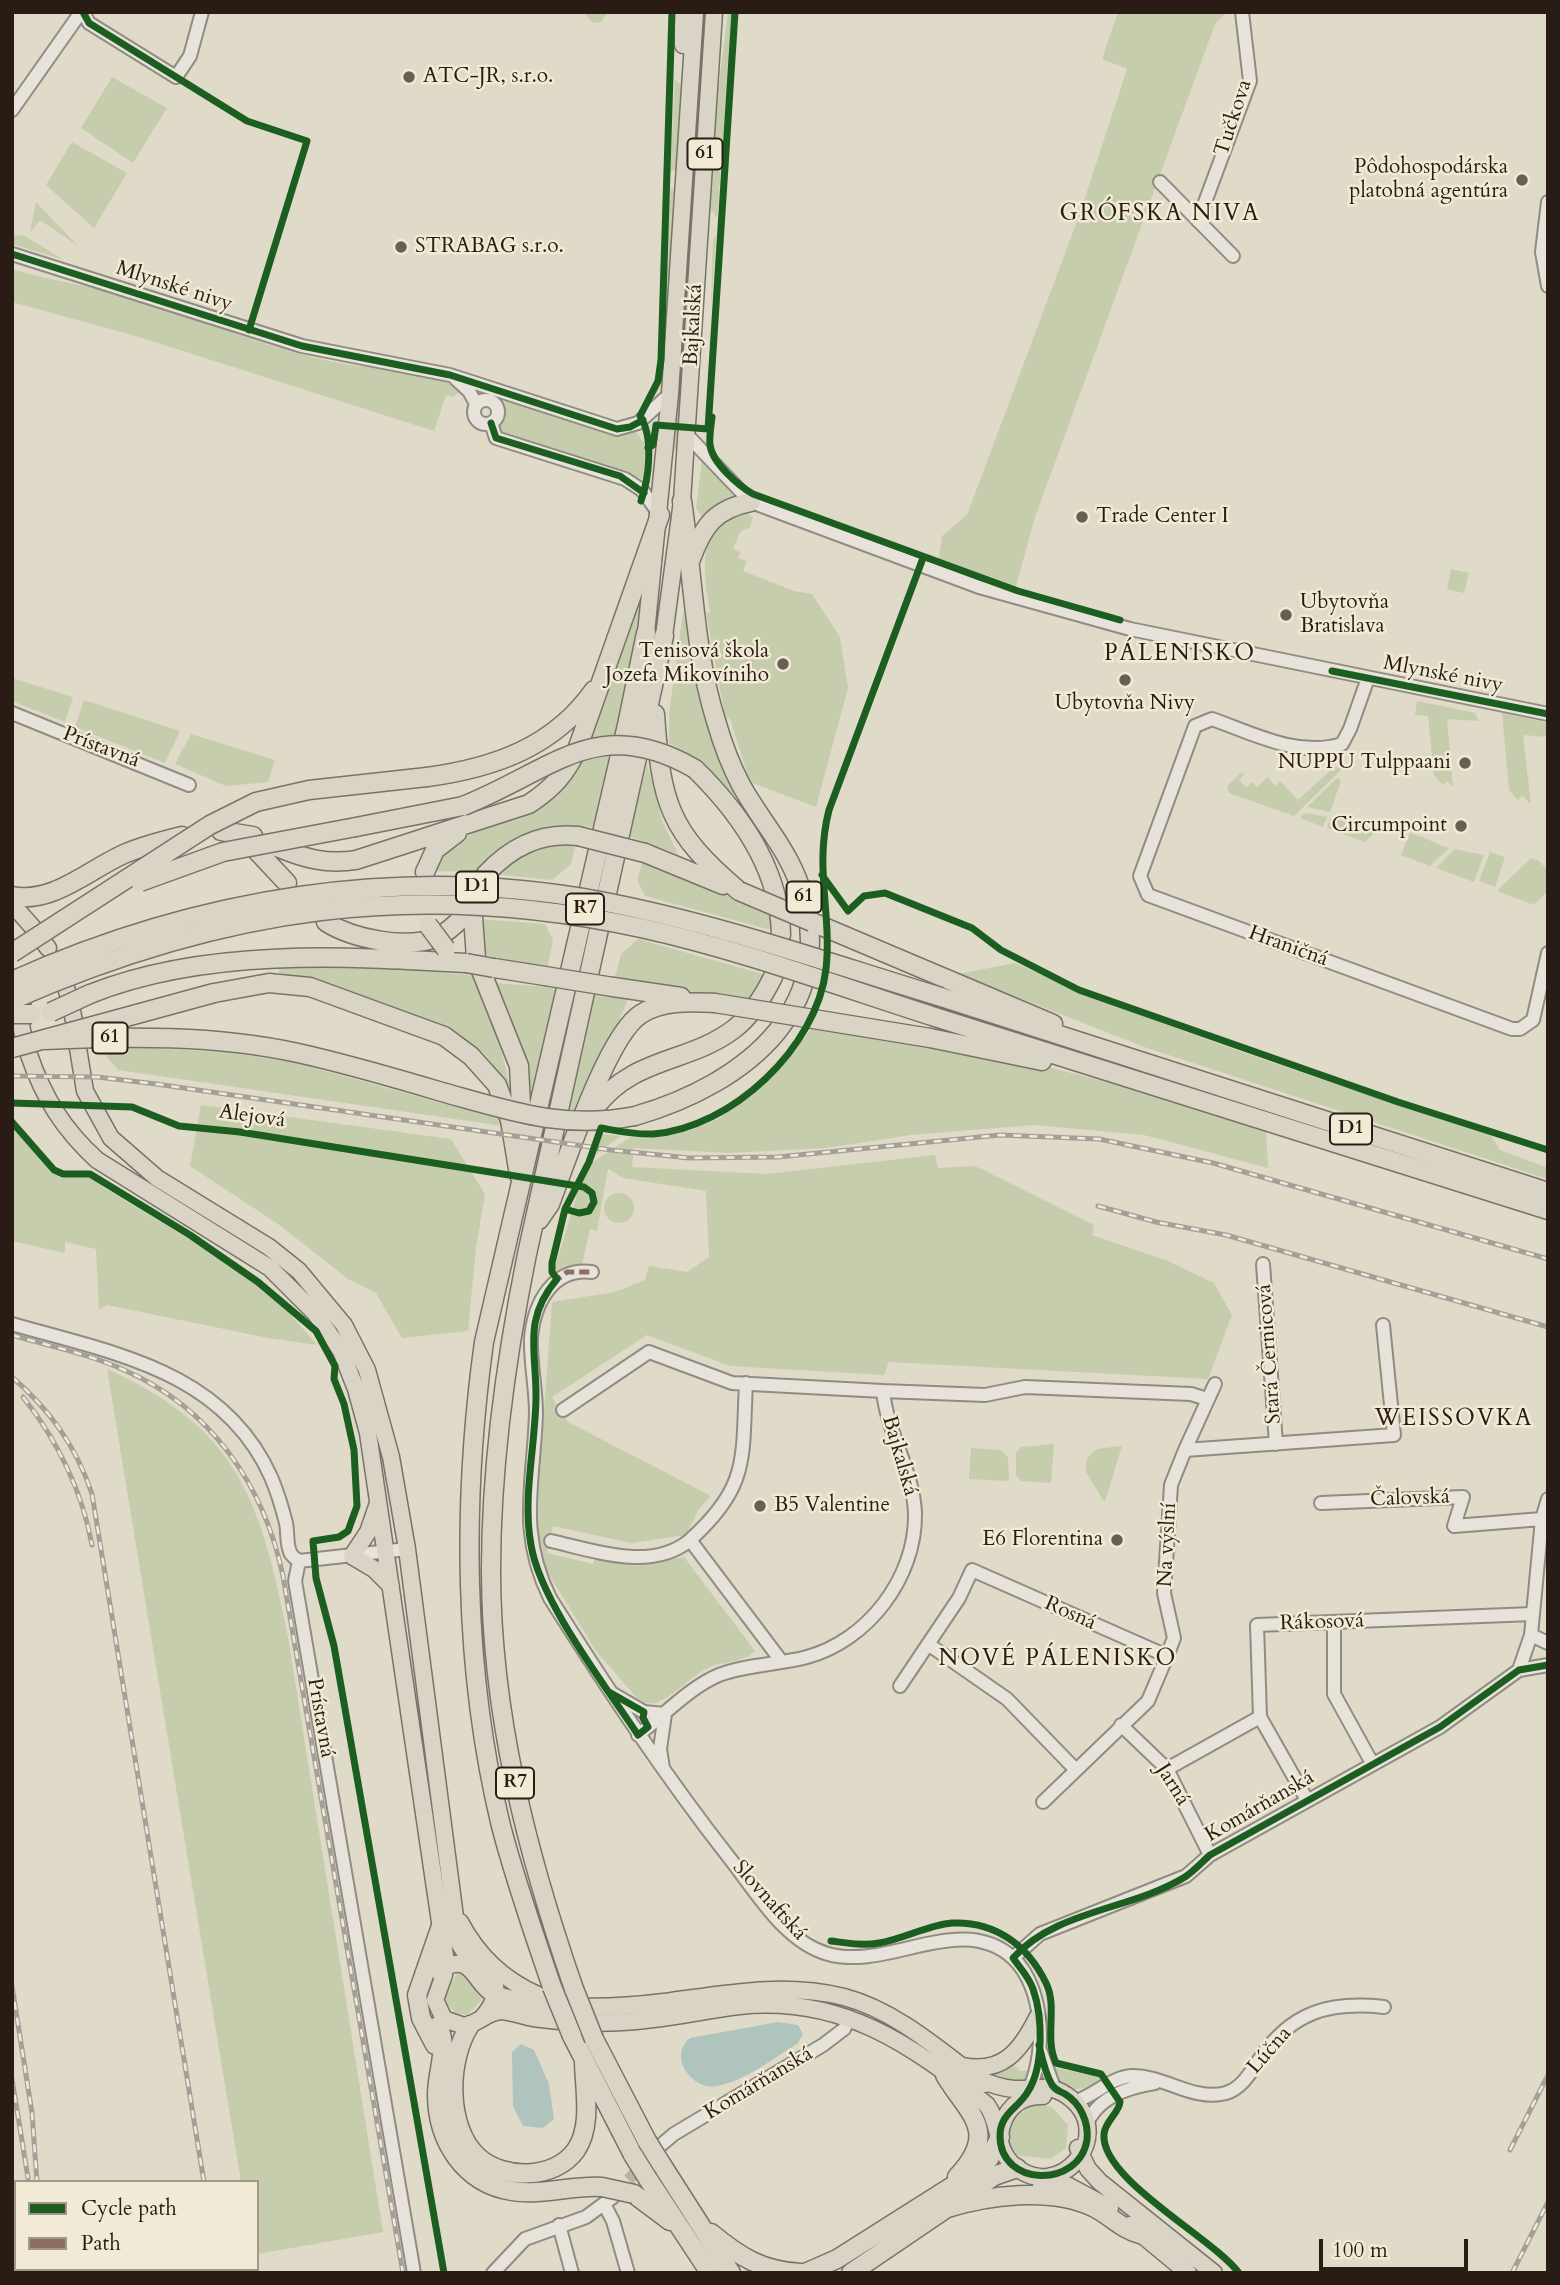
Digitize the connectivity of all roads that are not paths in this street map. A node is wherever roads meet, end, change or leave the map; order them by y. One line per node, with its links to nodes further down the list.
1 (82, 12): 2 (street); 10 (street)
2 (202, 12)
3 (683, 12): 9 (main road)
4 (695, 12): 9 (main road, Bajkalská / 61)
5 (714, 12): 8 (main road, Bajkalská / 61)
6 (722, 12): 8 (main road)
7 (1242, 12): 13 (street, Tučkova)
8 (709, 83): 23 (main road, Bajkalská / 61)
9 (689, 89): 19 (main road, Bajkalská / 61)
10 (12, 110)
11 (1160, 183): 13 (street)
12 (1548, 202): 16 (street)
13 (1198, 221): 15 (street)
14 (12, 254): 17 (street, Mlynské nivy)
15 (1233, 256)
16 (1548, 286)
17 (450, 374): 18 (street, Mlynské nivy); 21 (street)
18 (479, 383): 20 (street, Mlynské nivy); 21 (street)
19 (670, 394): 20 (street, Mlynské nivy); 26 (main road, Bajkalská / 61)
20 (511, 395): 21 (street)
21 (485, 402): 22 (street); 22 (street)
22 (491, 423): 26 (street)
23 (687, 435): 24 (main road, Bajkalská / 61); 25 (street)
24 (682, 501): 27 (highway, 61); 29 (main road, Bajkalská)
25 (751, 502): 27 (highway); 31 (street, Mlynské nivy)
26 (660, 515): 28 (main road, Bajkalská); 30 (highway)
27 (691, 559): 58 (highway, 61, bridge)
28 (646, 633): 64 (highway, R7)
29 (664, 636): 32 (highway, R7)
30 (602, 678): 36 (highway); 46 (highway, bridge)
31 (1368, 678): 34 (street, Mlynské nivy); 52 (street, Hraničná)
32 (653, 693): 43 (highway); 67 (highway, R7)
33 (12, 713): 35 (street, Prístavná)
34 (1548, 714)
35 (189, 785)
36 (468, 825): 39 (highway); 40 (highway)
37 (222, 831): 42 (highway)
38 (182, 836): 44 (highway)
39 (277, 847)
40 (425, 872)
41 (486, 874): 43 (highway, bridge)
42 (286, 883)
43 (739, 891): 59 (highway, bridge)
44 (12, 896)
45 (12, 904): 50 (main road)
46 (77, 911): 49 (highway, bridge); 51 (highway, bridge)
47 (426, 920): 53 (highway, bridge)
48 (326, 922): 64 (highway)
49 (781, 935)
50 (43, 941)
51 (12, 953)
52 (1548, 953)
53 (466, 963): 56 (highway, bridge); 57 (highway, bridge)
54 (773, 977): 63 (highway)
55 (12, 981): 59 (highway, D1, bridge)
56 (715, 1003): 62 (highway, bridge); 63 (highway)
57 (19, 1010): 60 (main road); 62 (highway, D1, bridge)
58 (44, 1040): 60 (highway, bridge); 64 (highway, bridge)
59 (1085, 1044): 65 (highway, D1)
60 (21, 1046): 80 (main road)
61 (78, 1048): 85 (main road)
62 (1080, 1063): 66 (highway, D1)
63 (582, 1126): 67 (highway)
64 (520, 1185): 117 (highway, R7)
65 (1548, 1192)
66 (1548, 1210)
67 (532, 1231): 135 (highway, R7, bridge)
68 (1264, 1264): 77 (street, Stará Černicová)
69 (592, 1272): 100 (street, Slovnaftská)
70 (12, 1324): 88 (street, Prístavná)
71 (1383, 1325): 77 (street)
72 (746, 1383): 74 (street, Bajkalská); 76 (street, Bajkalská); 83 (street)
73 (1215, 1384): 75 (street, Na výslní)
74 (883, 1391): 75 (street, Bajkalská); 96 (street, Bajkalská)
75 (1207, 1399): 78 (street, Na výslní)
76 (563, 1410)
77 (1276, 1444): 78 (street)
78 (1185, 1450): 95 (street, Na výslní)
79 (1548, 1499): 82 (street)
80 (379, 1503): 86 (main road); 87 (main road)
81 (1321, 1503): 82 (street, Čalovská)
82 (1542, 1519): 90 (street)
83 (690, 1540): 84 (street); 96 (street)
84 (551, 1541)
85 (407, 1549): 86 (street); 112 (main road)
86 (387, 1552): 87 (street); 89 (main road)
87 (352, 1556): 88 (street); 89 (main road)
88 (299, 1561): 146 (street, Prístavná)
89 (391, 1586): 113 (main road)
90 (1532, 1614): 91 (street, Rákosová); 92 (street)
91 (1334, 1623): 102 (street, Rákosová); 105 (street)
92 (1531, 1635): 93 (street); 98 (street)
93 (1548, 1643)
94 (928, 1644): 95 (street, Rosná); 99 (street); 106 (street)
95 (1167, 1656): 103 (street, Na výslní)
96 (782, 1662): 101 (street, Bajkalská)
97 (1548, 1665): 98 (street)
98 (1519, 1670): 105 (street, Komárňanská)
99 (900, 1686)
100 (609, 1692): 101 (street); 104 (street, Slovnaftská)
101 (665, 1714): 104 (street, Bajkalská); 108 (street)
102 (1260, 1717): 107 (street); 109 (street, Rákosová)
103 (1121, 1725): 106 (street, Na výslní); 107 (street, Jarná)
104 (638, 1735): 108 (street, Slovnaftská)
105 (1372, 1763): 109 (street, Komárňanská)
106 (1075, 1769): 110 (street, Na výslní)
107 (1167, 1769): 111 (street, Jarná)
108 (664, 1772): 114 (street, Slovnaftská)
109 (1307, 1800): 111 (street, Komárňanská)
110 (1043, 1802)
111 (1210, 1855): 114 (street, Komárňanská)
112 (455, 1914): 116 (main road); 117 (main road)
113 (441, 1926): 115 (main road); 126 (highway)
114 (1013, 1958): 121 (street)
115 (445, 1967): 116 (main road); 122 (main road); 123 (main road)
116 (493, 1994): 117 (main road); 123 (main road)
117 (553, 1996): 125 (highway, R7, bridge); 127 (main road)
118 (1384, 2007): 129 (street, Lúčna)
119 (515, 2015): 120 (main road); 123 (main road); 123 (main road)
120 (850, 2017): 128 (main road); 135 (street, Komárňanská)
121 (1037, 2018): 124 (street); 127 (main road)
122 (438, 2026): 123 (main road); 126 (highway)
123 (472, 2026): 125 (highway)
124 (1039, 2045): 131 (street); 132 (street)
125 (584, 2060): 143 (highway, R7, bridge)
126 (440, 2062): 140 (highway)
127 (962, 2066): 130 (main road)
128 (945, 2074): 130 (main road); 139 (highway)
129 (1159, 2082): 133 (street, Lúčna); 134 (street)
130 (974, 2086): 132 (main road); 136 (main road)
131 (1055, 2090): 132 (main road); 133 (main road)
132 (1026, 2093): 134 (main road); 136 (main road)
133 (1074, 2102): 134 (main road)
134 (1083, 2141): 137 (main road); 138 (main road); 141 (main road)
135 (654, 2143): 143 (highway, R7, bridge)
136 (997, 2145): 137 (main road); 139 (highway)
137 (1011, 2169): 138 (main road); 141 (main road); 142 (highway)
138 (1057, 2175): 141 (main road)
139 (950, 2185): 152 (highway)
140 (607, 2196): 143 (highway, bridge); 144 (street); 149 (street)
141 (1113, 2200): 145 (main road); 155 (main road)
142 (944, 2209): 145 (highway); 153 (highway)
143 (686, 2223): 150 (highway, R7); 151 (highway, R7); 152 (highway)
144 (559, 2225): 147 (street); 148 (street)
145 (1140, 2234): 154 (main road)
146 (414, 2273)
147 (493, 2273)
148 (572, 2273)
149 (628, 2273)
150 (710, 2273)
151 (731, 2273)
152 (803, 2273)
153 (851, 2273)
154 (1188, 2273)
155 (1214, 2273)

